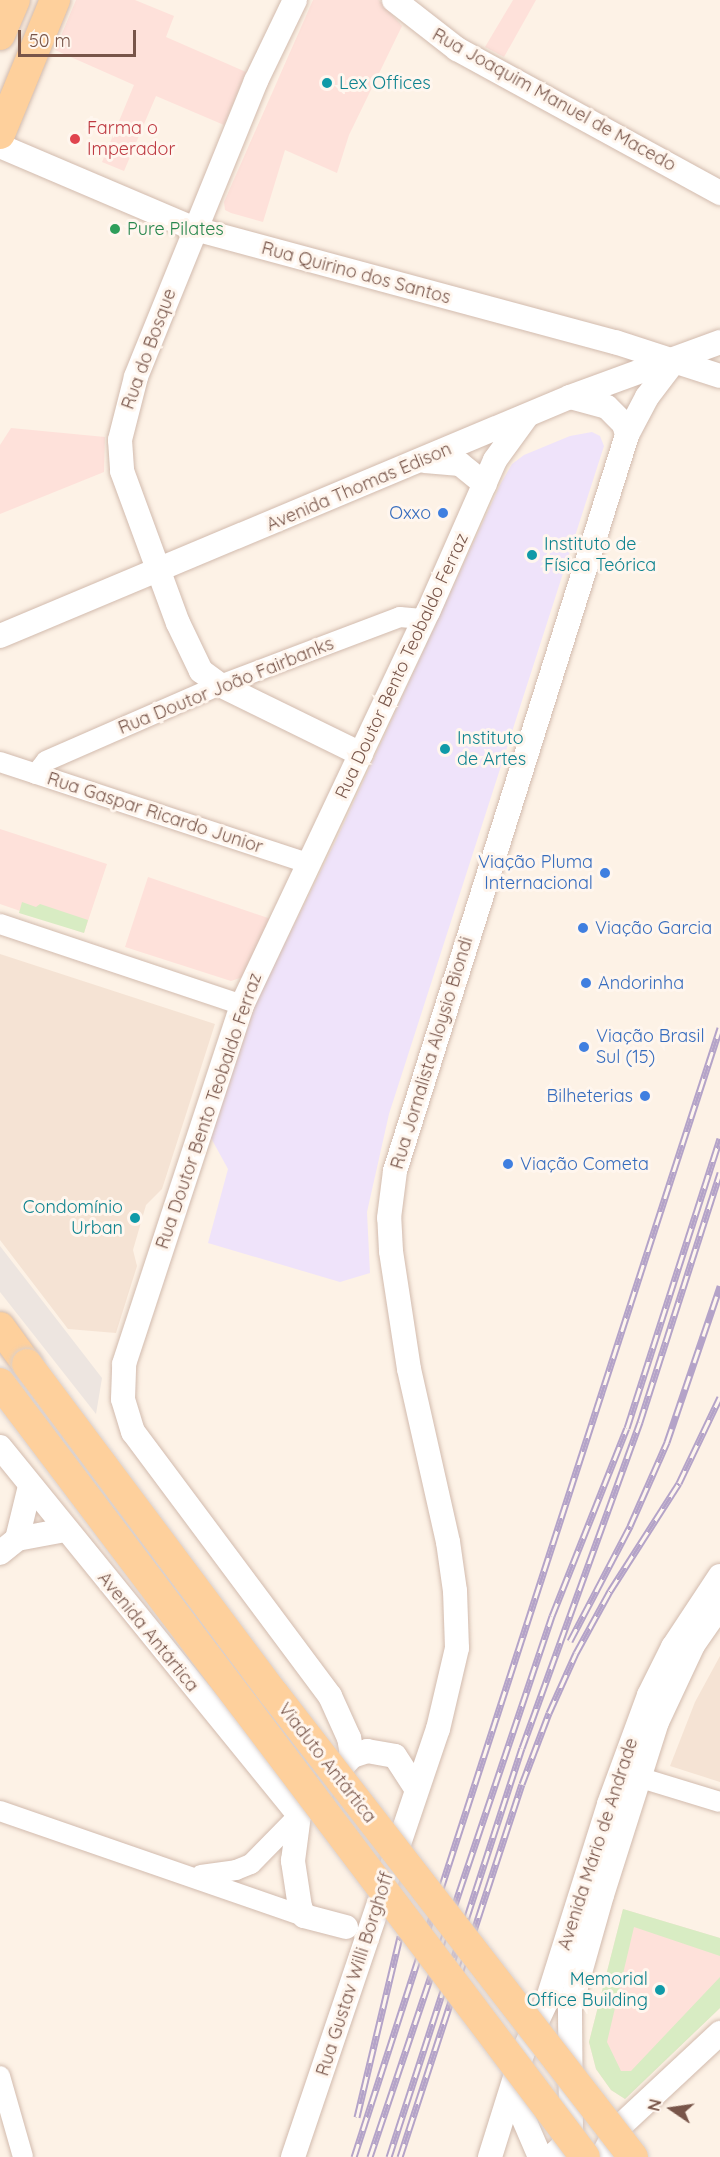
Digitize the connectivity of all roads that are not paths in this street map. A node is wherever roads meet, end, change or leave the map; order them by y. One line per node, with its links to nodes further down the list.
1 (15, 0): 5 (main road)
2 (55, 0): 6 (main road)
3 (295, 0): 9 (street, Rua do Bosque)
4 (394, 0): 8 (street, Rua Joaquim Manuel de Macedo)
5 (0, 35)
6 (0, 134)
7 (0, 146): 9 (street, Rua Quirino dos Santos)
8 (720, 193)
9 (195, 229): 11 (street, Rua Quirino dos Santos); 18 (street, Rua do Bosque)
10 (720, 342): 11 (street, Avenida Thomas Edison)
11 (676, 359): 12 (street, Rua Quirino dos Santos); 13 (street, Avenida Thomas Edison); 15 (street, Rua Jornalista Aloysio Biondi)
12 (720, 376)
13 (570, 397): 14 (street, Avenida Thomas Edison); 15 (street)
14 (527, 416): 16 (street, Avenida Thomas Edison); 17 (street, Rua Doutor Bento Teobaldo Ferraz)
15 (627, 435): 38 (street, Rua Jornalista Aloysio Biondi)
16 (419, 461): 17 (street); 18 (street, Avenida Thomas Edison)
17 (484, 484): 19 (street, Rua Doutor Bento Teobaldo Ferraz)
18 (159, 572): 20 (street, Avenida Thomas Edison); 21 (street, Rua do Bosque)
19 (425, 619): 21 (street, Rua Doutor João Fairbanks); 22 (street, Rua Doutor Bento Teobaldo Ferraz)
20 (0, 636)
21 (220, 685): 22 (street, Rua do Bosque); 24 (street, Rua Doutor João Fairbanks)
22 (361, 754): 25 (street, Rua Doutor Bento Teobaldo Ferraz)
23 (0, 762): 24 (street, Rua Gaspar Ricardo Junior)
24 (36, 774): 25 (street, Rua Gaspar Ricardo Junior)
25 (310, 864): 27 (street, Rua Doutor Bento Teobaldo Ferraz)
26 (0, 924): 27 (street)
27 (242, 1005): 36 (street, Rua Doutor Bento Teobaldo Ferraz)
28 (0, 1328): 59 (main road, Viaduto Antártica, bridge)
29 (0, 1383): 57 (main road, Viaduto Antártica, bridge)
30 (0, 1447): 31 (street, Avenida Antártica)
31 (30, 1486): 32 (street, Avenida Antártica); 33 (street)
32 (65, 1530): 33 (street); 41 (street, Avenida Antártica)
33 (9, 1546)
34 (720, 1576): 37 (street, Avenida Mário de Andrade)
35 (720, 1606): 37 (street, Avenida Mário de Andrade)
36 (351, 1756): 38 (street); 41 (street)
37 (629, 1774): 39 (street); 47 (street, Avenida Mário de Andrade); 49 (street, Avenida Mário de Andrade)
38 (417, 1790): 42 (street, Rua Gustav Willi Borghoff)
39 (720, 1802)
40 (0, 1811): 43 (street)
41 (299, 1815): 43 (street); 44 (street)
42 (390, 1868): 45 (street); 46 (street, Rua Gustav Willi Borghoff)
43 (195, 1876): 44 (street)
44 (304, 1916): 45 (street)
45 (346, 1927): 46 (street)
46 (355, 1977): 53 (street, Rua Gustav Willi Borghoff)
47 (548, 1998): 54 (street, Avenida Mário de Andrade); 55 (street)
48 (720, 2033): 51 (street)
49 (570, 2059): 51 (street); 56 (street, Avenida Mário de Andrade)
50 (0, 2076): 52 (street)
51 (617, 2129): 58 (street); 60 (street)
52 (23, 2157)
53 (293, 2157)
54 (490, 2157)
55 (540, 2157)
56 (551, 2157)
57 (585, 2157)
58 (602, 2157)
59 (633, 2157)
60 (639, 2157)

